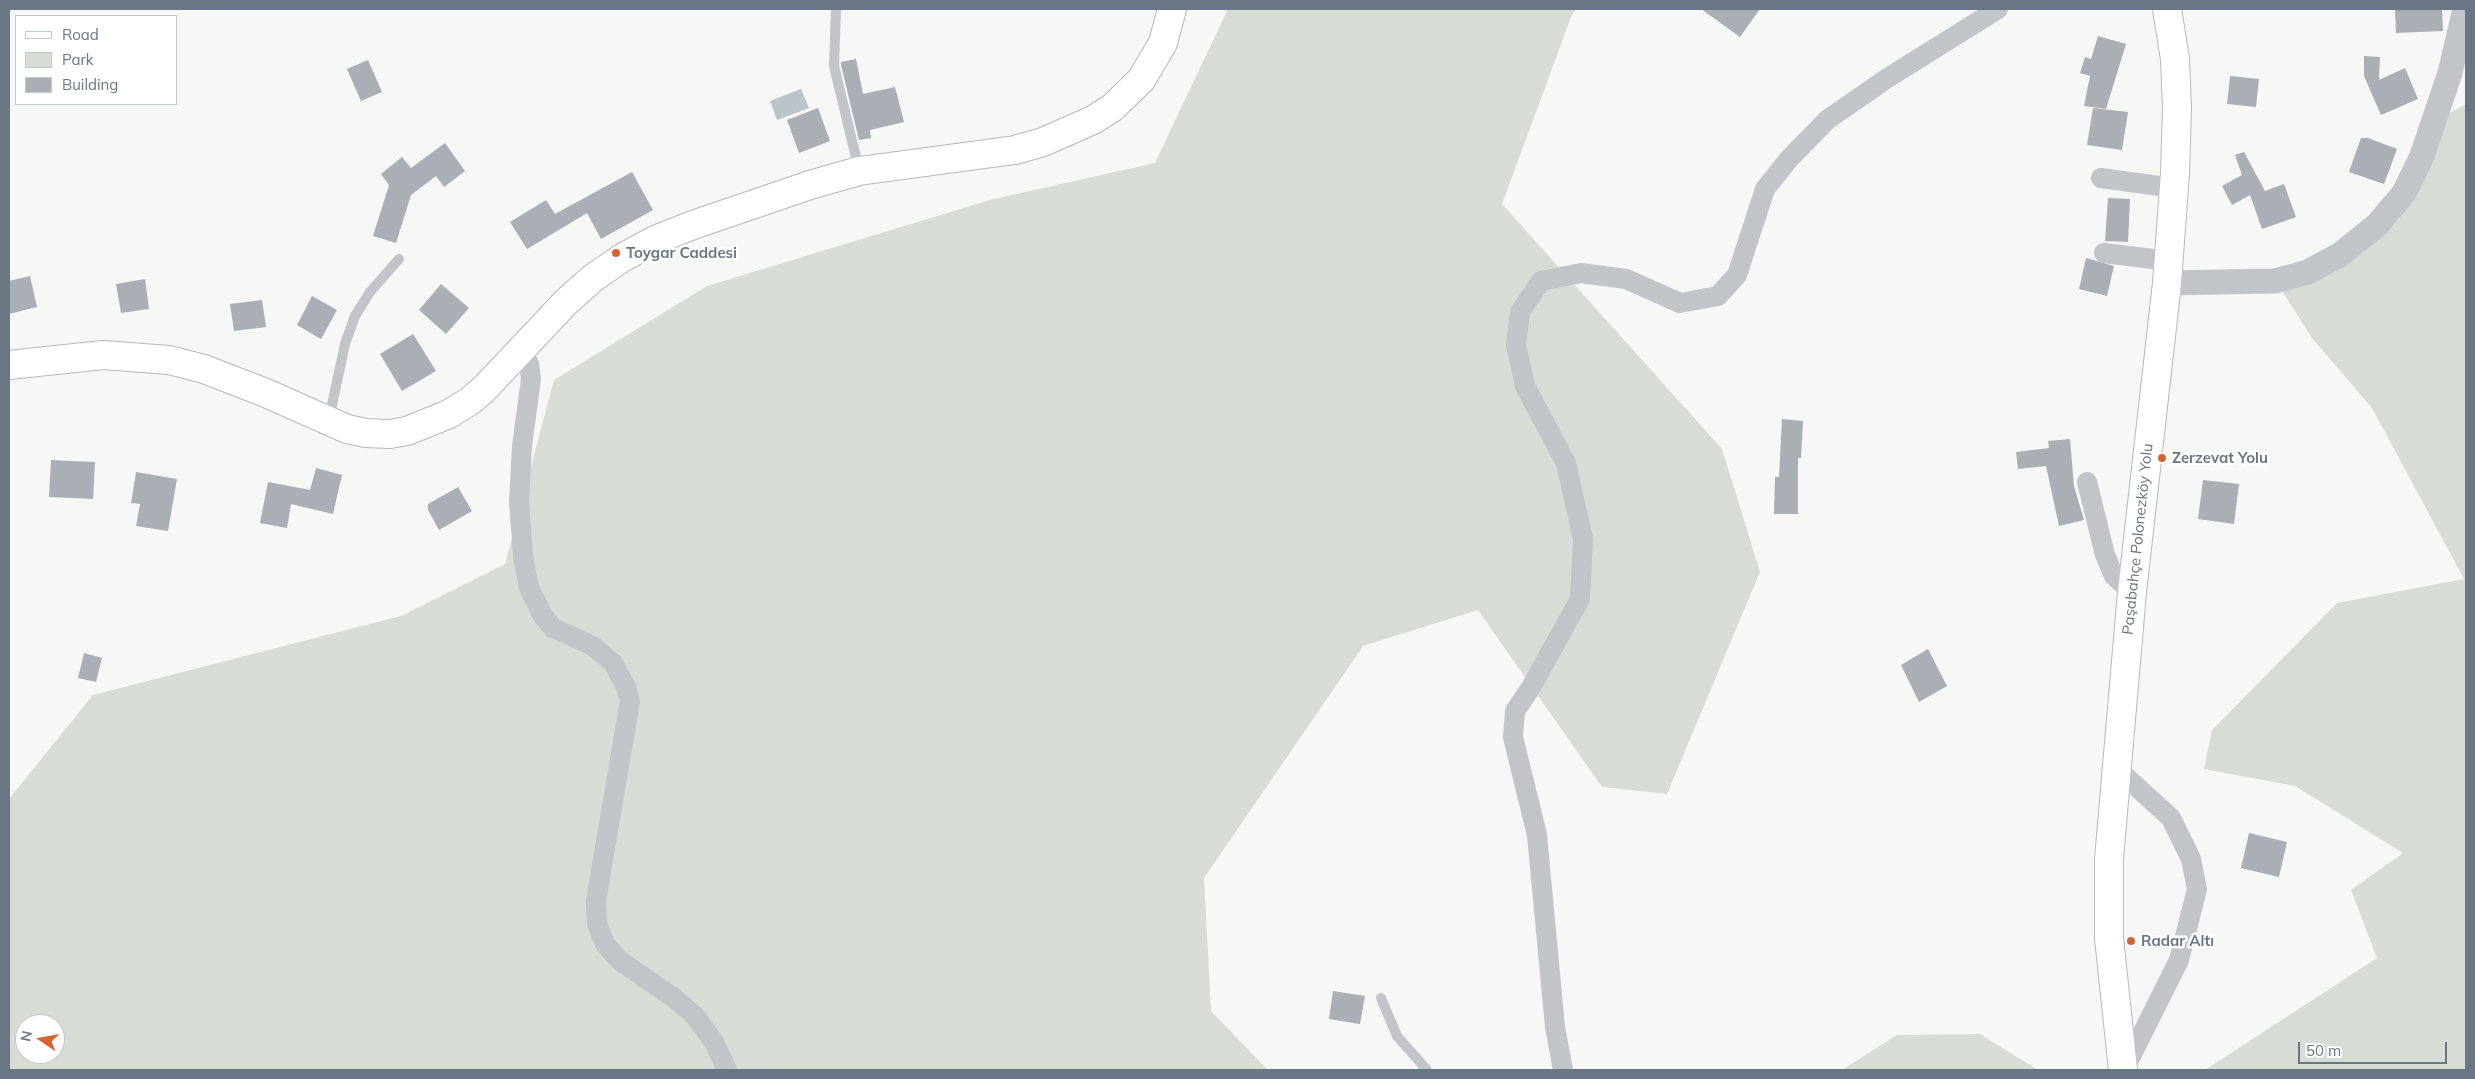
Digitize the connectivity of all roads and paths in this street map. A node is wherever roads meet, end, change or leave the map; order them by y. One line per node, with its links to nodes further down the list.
1 (836, 9): 6 (lane)
2 (1172, 9): 6 (main road)
3 (1998, 9): 21 (street)
4 (2167, 9): 8 (main road, Paşabahçe Polonezköy Yolu)
5 (2465, 9): 11 (street)
6 (859, 171): 12 (main road)
7 (2101, 178): 8 (street)
8 (2174, 188): 11 (main road, Paşabahçe Polonezköy Yolu)
9 (2104, 253): 11 (street)
10 (399, 259): 14 (lane)
11 (2168, 272): 16 (main road, Paşabahçe Polonezköy Yolu)
12 (522, 349): 14 (main road); 19 (street)
13 (9, 364): 14 (main road)
14 (328, 422)
15 (2087, 482): 16 (street)
16 (2132, 592): 17 (main road, Paşabahçe Polonezköy Yolu)
17 (2116, 768): 22 (main road, Paşabahçe Polonezköy Yolu); 22 (street)
18 (1381, 998): 20 (lane)
19 (726, 1070)
20 (1427, 1070)
21 (1563, 1070)
22 (2123, 1070)

